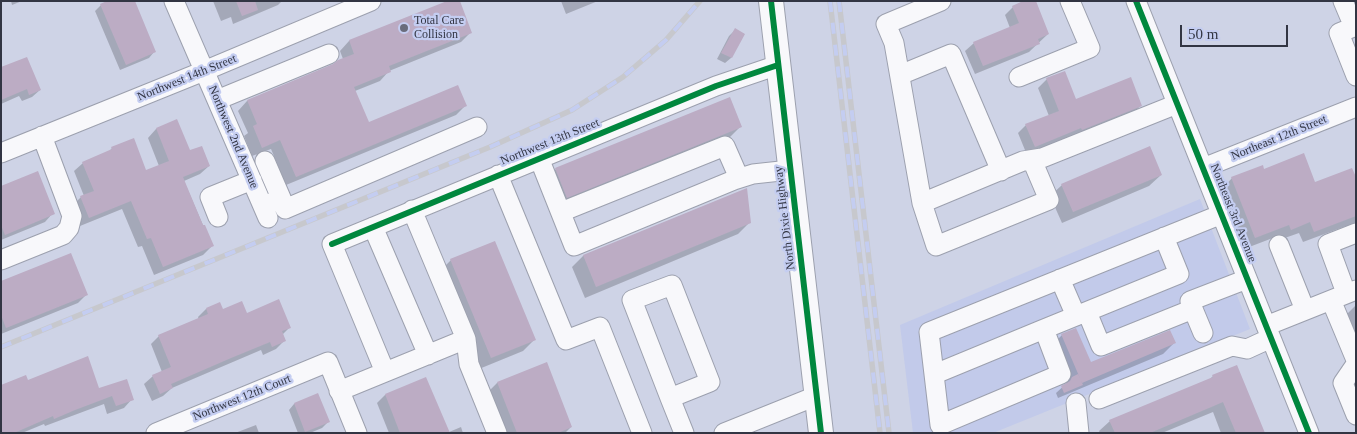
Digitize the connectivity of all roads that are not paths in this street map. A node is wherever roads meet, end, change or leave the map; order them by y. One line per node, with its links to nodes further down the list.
1 (174, 1): 11 (street, Northwest 2nd Avenue)
2 (371, 1): 11 (street, Northwest 14th Street)
3 (771, 1): 10 (main road, North Dixie Highway)
4 (941, 1): 13 (street)
5 (1070, 1): 14 (street)
6 (1136, 1): 16 (street, Northeast 3rd Avenue)
7 (1343, 1): 8 (street)
8 (1355, 27): 12 (street)
9 (329, 54): 15 (street)
10 (778, 65): 21 (street, Northwest 13th Street); 25 (main road, North Dixie Highway)
11 (204, 71): 15 (street, Northwest 2nd Avenue); 19 (street, Northwest 14th Street)
12 (1355, 74)
13 (900, 75): 26 (street); 31 (street)
14 (1019, 77)
15 (217, 100): 29 (street, Northwest 2nd Avenue)
16 (1177, 104): 22 (street); 24 (street, Northeast 3rd Avenue)
17 (1356, 107): 24 (street, Northeast 12th Street)
18 (478, 127): 30 (street)
19 (42, 136): 20 (street, Northwest 14th Street); 40 (street)
20 (1, 153)
21 (539, 158): 27 (street, Northwest 13th Street); 33 (street)
22 (1032, 160): 26 (street); 31 (street)
23 (265, 162): 30 (street)
24 (1203, 168): 34 (street, Northeast 3rd Avenue)
25 (790, 170): 28 (street); 58 (main road, North Dixie Highway)
26 (1000, 171): 31 (street)
27 (498, 175): 32 (street, Northwest 13th Street); 66 (street)
28 (739, 178): 33 (street); 33 (street)
29 (252, 180): 30 (street, Northwest 2nd Avenue); 35 (street)
30 (281, 198)
31 (922, 203)
32 (412, 210): 36 (street, Northwest 13th Street); 51 (street)
33 (561, 212)
34 (1222, 214): 38 (street); 43 (street, Northeast 3rd Avenue)
35 (218, 217)
36 (373, 227): 52 (street); 55 (street, Northwest 13th Street)
37 (1356, 233): 44 (street)
38 (1164, 237): 41 (street); 42 (street)
39 (1279, 245): 46 (street)
40 (1, 260)
41 (1179, 274): 45 (street); 47 (street)
42 (1060, 279): 47 (street); 56 (street)
43 (1247, 279): 45 (street); 49 (street, Northeast 3rd Avenue)
44 (1344, 294): 46 (street); 53 (street)
45 (1192, 305): 47 (street); 50 (street)
46 (1305, 310): 49 (street)
47 (1082, 314): 48 (street)
48 (1044, 330): 56 (street); 56 (street)
49 (1269, 332): 60 (street); 71 (street, Northeast 3rd Avenue)
50 (1202, 333)
51 (466, 339): 52 (street); 65 (street)
52 (428, 355): 55 (street)
53 (1356, 360)
54 (1356, 364): 62 (street)
55 (385, 372): 57 (street)
56 (935, 374)
57 (339, 390): 63 (street, Northwest 12th Court); 64 (street)
58 (816, 396): 68 (street); 69 (main road, North Dixie Highway)
59 (670, 398): 59 (street); 67 (street)
60 (1099, 399)
61 (1076, 403): 70 (street)
62 (1356, 415)
63 (156, 433)
64 (357, 433)
65 (497, 433)
66 (642, 433)
67 (684, 433)
68 (724, 433)
69 (820, 433)
70 (1079, 433)
71 (1309, 433)

